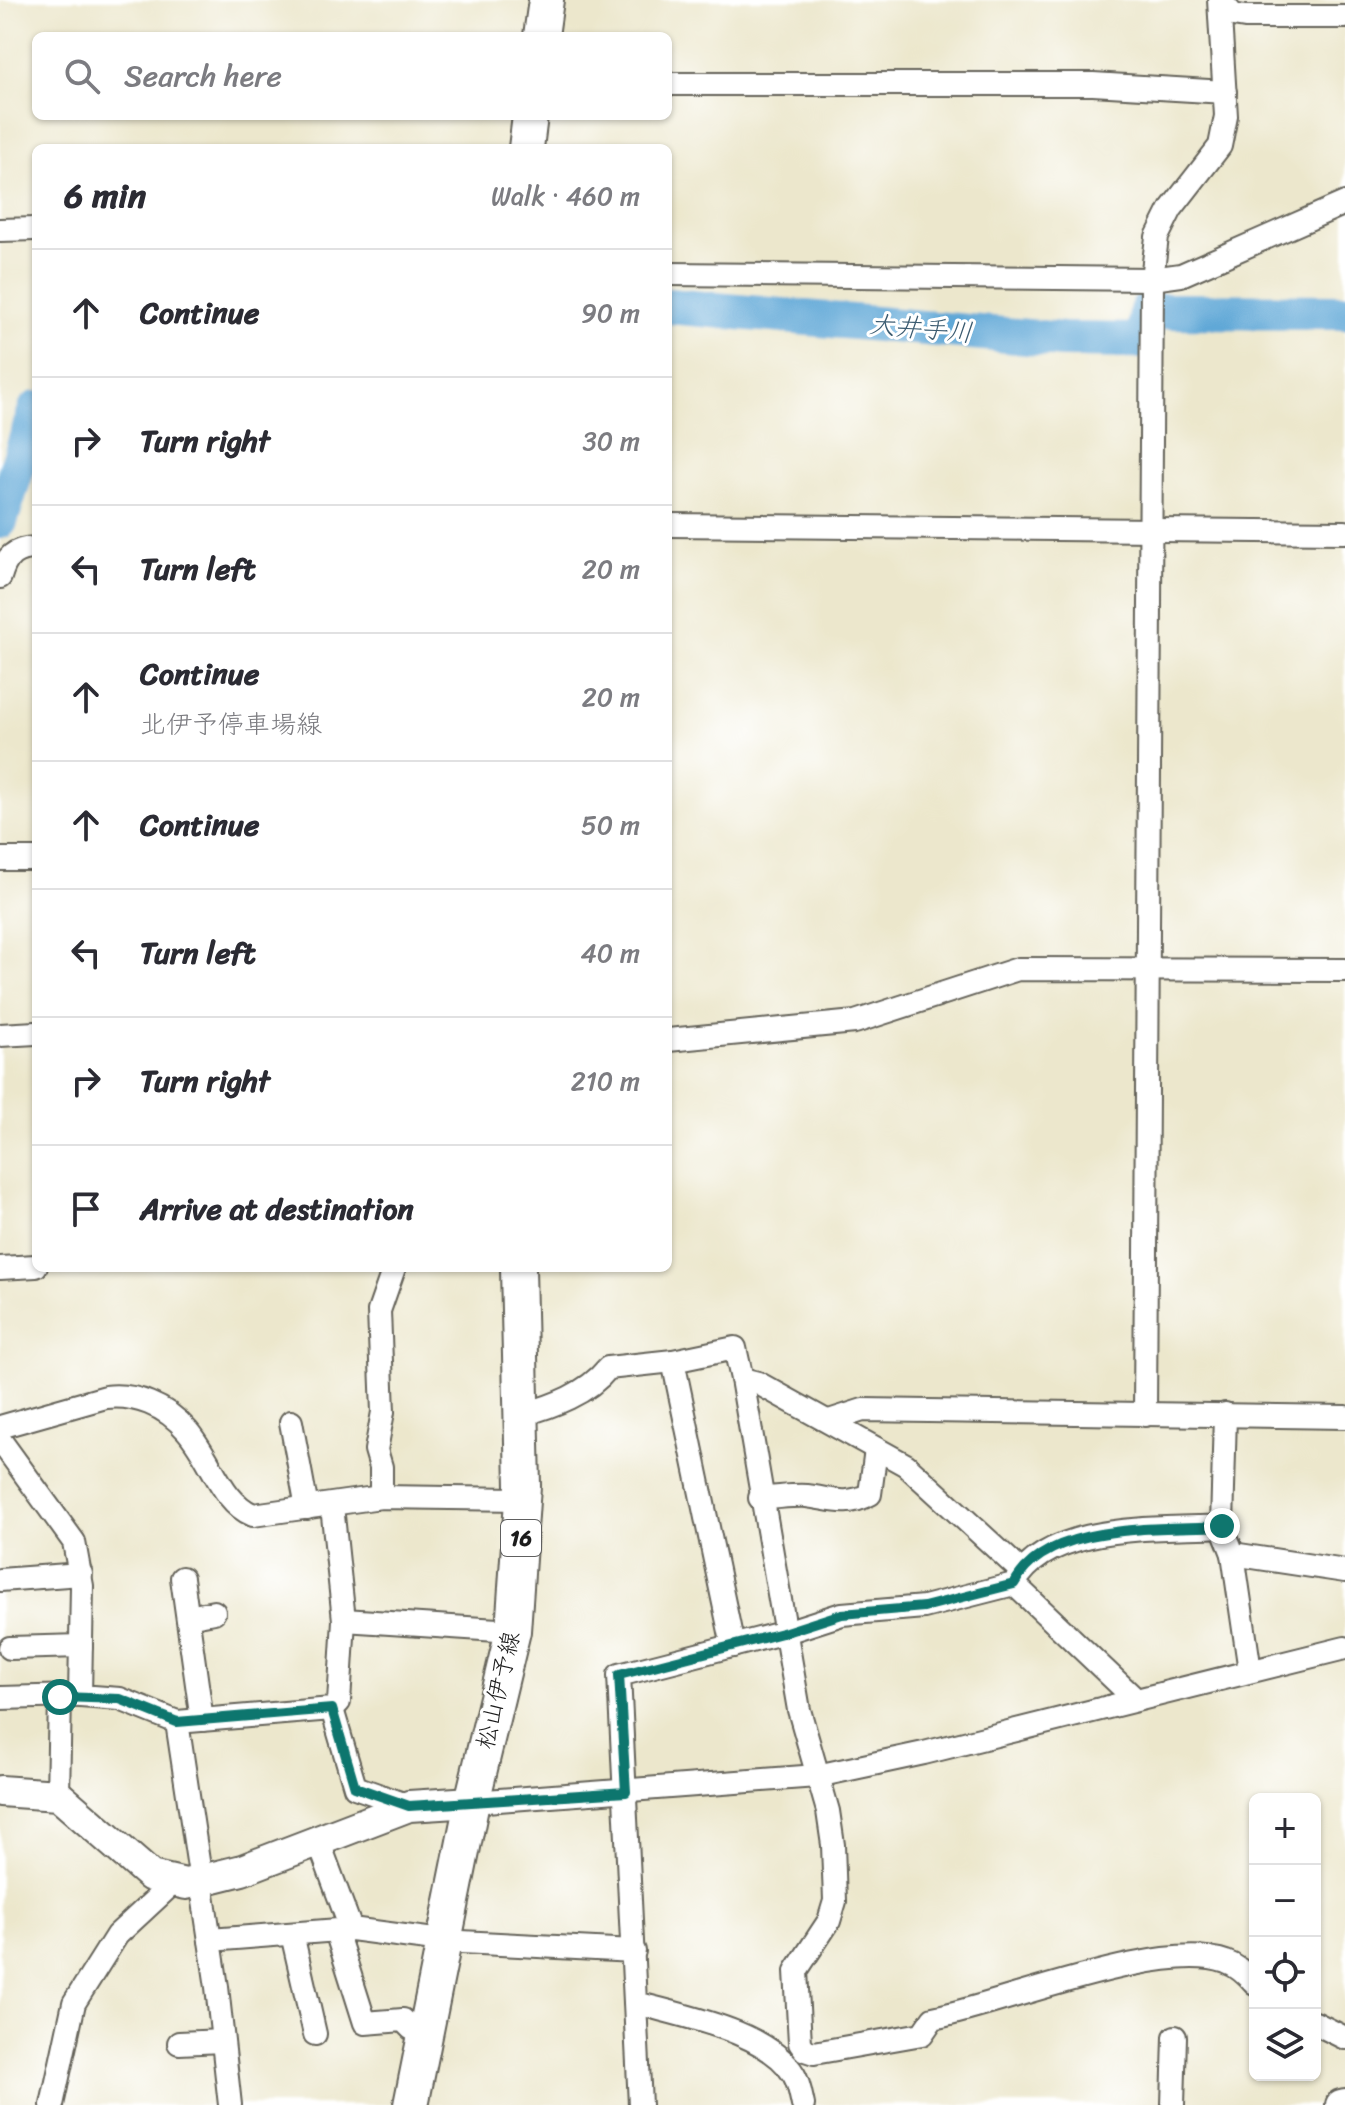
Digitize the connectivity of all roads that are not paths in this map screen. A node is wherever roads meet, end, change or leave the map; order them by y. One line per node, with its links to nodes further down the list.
1 (546, 0): 4 (main road)
2 (1220, 0): 3 (street); 6 (street)
3 (1345, 17)
4 (542, 32)
5 (672, 84): 6 (street)
6 (1225, 92): 13 (street)
7 (530, 120): 8 (main road)
8 (526, 144)
9 (1345, 203): 13 (street)
10 (32, 229): 11 (street)
11 (0, 230)
12 (672, 274): 13 (street)
13 (1152, 279): 15 (street)
14 (672, 525): 15 (street)
15 (1148, 530): 16 (street); 21 (street)
16 (1345, 532)
17 (32, 549): 18 (street)
18 (0, 577)
19 (0, 859): 20 (street)
20 (32, 859)
21 (1148, 968): 22 (street); 25 (street); 34 (street)
22 (1345, 970)
23 (32, 1033): 24 (street)
24 (0, 1035)
25 (672, 1040)
26 (32, 1266): 27 (street)
27 (0, 1268)
28 (393, 1272): 41 (street)
29 (518, 1272): 33 (main road, 松山伊予線 / 16)
30 (673, 1361): 31 (street); 33 (street); 59 (street)
31 (742, 1379): 36 (street); 42 (street)
32 (1225, 1414): 34 (street); 35 (street); 46 (street)
33 (521, 1415): 43 (main road, 松山伊予線 / 16)
34 (1145, 1415): 36 (street)
35 (1345, 1417)
36 (829, 1421): 40 (street)
37 (291, 1422): 45 (street)
38 (0, 1427): 45 (street)
39 (0, 1440): 49 (street)
40 (876, 1449): 42 (street); 51 (street)
41 (381, 1497): 43 (street); 44 (street)
42 (760, 1498): 57 (street)
43 (522, 1499): 56 (main road, 松山伊予線 / 16)
44 (332, 1506): 45 (street); 55 (street)
45 (307, 1508)
46 (1222, 1526): 47 (street); 51 (street)
47 (1233, 1554): 48 (street); 62 (street)
48 (1345, 1571)
49 (81, 1574): 52 (street); 58 (street)
50 (182, 1578): 54 (street)
51 (1018, 1578): 57 (street); 65 (street)
52 (0, 1580)
53 (214, 1612): 54 (street)
54 (188, 1617): 67 (street)
55 (344, 1620): 56 (street); 66 (street)
56 (513, 1631): 73 (main road, 松山伊予線 / 16)
57 (786, 1632): 59 (street); 69 (street)
58 (81, 1646): 60 (street); 63 (street)
59 (733, 1646): 71 (street)
60 (10, 1648)
61 (1345, 1648): 62 (street)
62 (1250, 1671): 65 (street)
63 (70, 1696): 64 (street); 68 (street); 72 (street)
64 (0, 1698)
65 (1134, 1698): 69 (street)
66 (332, 1709): 67 (street); 74 (street)
67 (202, 1720): 68 (street)
68 (177, 1722): 76 (street)
69 (817, 1776): 71 (street); 91 (street)
70 (0, 1791): 72 (main road)
71 (626, 1792): 73 (street); 81 (street)
72 (58, 1795): 76 (main road)
73 (472, 1802): 74 (main road); 80 (main road, 松山伊予線 / 16)
74 (409, 1806): 75 (main road)
75 (318, 1840): 76 (main road); 77 (street)
76 (187, 1884): 79 (street); 93 (street)
77 (344, 1930): 78 (street); 80 (street); 85 (street)
78 (292, 1934): 79 (street); 86 (street)
79 (210, 1940): 89 (street)
80 (442, 1941): 81 (street); 85 (main road, 松山伊予線 / 16)
81 (634, 1951): 83 (street)
82 (1249, 1978): 91 (street)
83 (637, 2003): 92 (street); 96 (street)
84 (1321, 2026): 88 (street)
85 (426, 2027): 95 (main road, 松山伊予線 / 16)
86 (315, 2034)
87 (1175, 2037): 98 (street)
88 (1345, 2038)
89 (222, 2041): 90 (street); 94 (street)
90 (179, 2043)
91 (805, 2050): 92 (street)
92 (794, 2075): 97 (street)
93 (52, 2105)
94 (230, 2105)
95 (411, 2105)
96 (640, 2105)
97 (803, 2105)
98 (1173, 2105)

